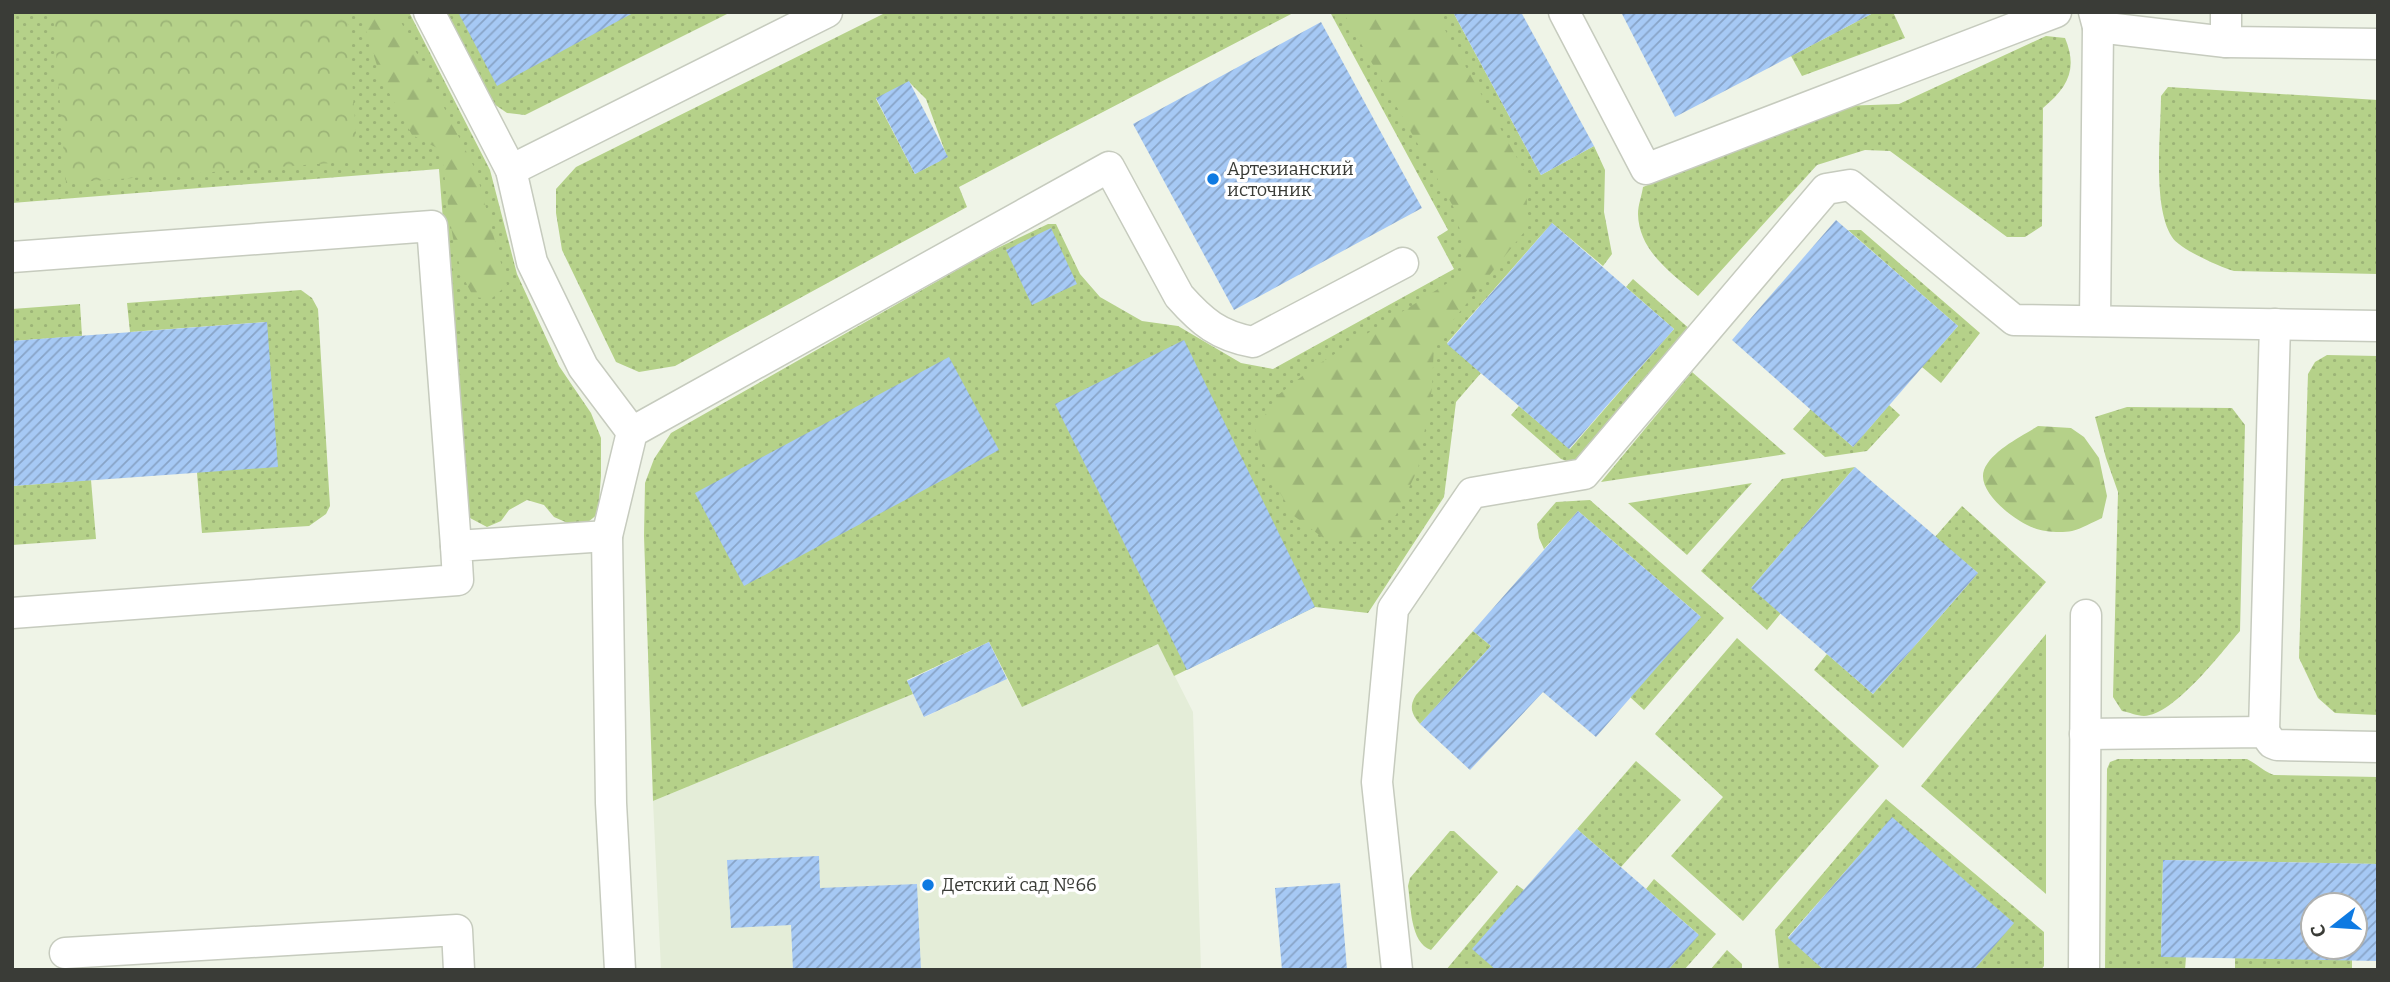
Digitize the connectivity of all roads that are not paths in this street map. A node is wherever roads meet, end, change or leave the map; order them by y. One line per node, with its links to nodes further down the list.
1 (429, 12): 9 (lane)
2 (827, 12): 9 (lane)
3 (1564, 12): 4 (lane)
4 (2056, 12)
5 (2226, 12): 7 (lane)
6 (2096, 20): 7 (lane); 12 (lane)
7 (2227, 42): 8 (lane)
8 (2378, 44)
9 (511, 170): 15 (lane)
10 (12, 257): 17 (lane)
11 (1403, 263): 15 (lane)
12 (2095, 321): 13 (lane); 26 (lane)
13 (2275, 324): 14 (lane); 20 (lane)
14 (2378, 326)
15 (632, 432): 16 (lane)
16 (607, 537): 17 (lane); 25 (lane)
17 (456, 546): 18 (lane)
18 (12, 613)
19 (2086, 615): 21 (lane)
20 (2264, 732): 21 (lane); 22 (lane)
21 (2085, 734): 27 (lane)
22 (2378, 747)
23 (65, 953): 24 (lane)
24 (459, 970)
25 (620, 970)
26 (1397, 970)
27 (2084, 970)

